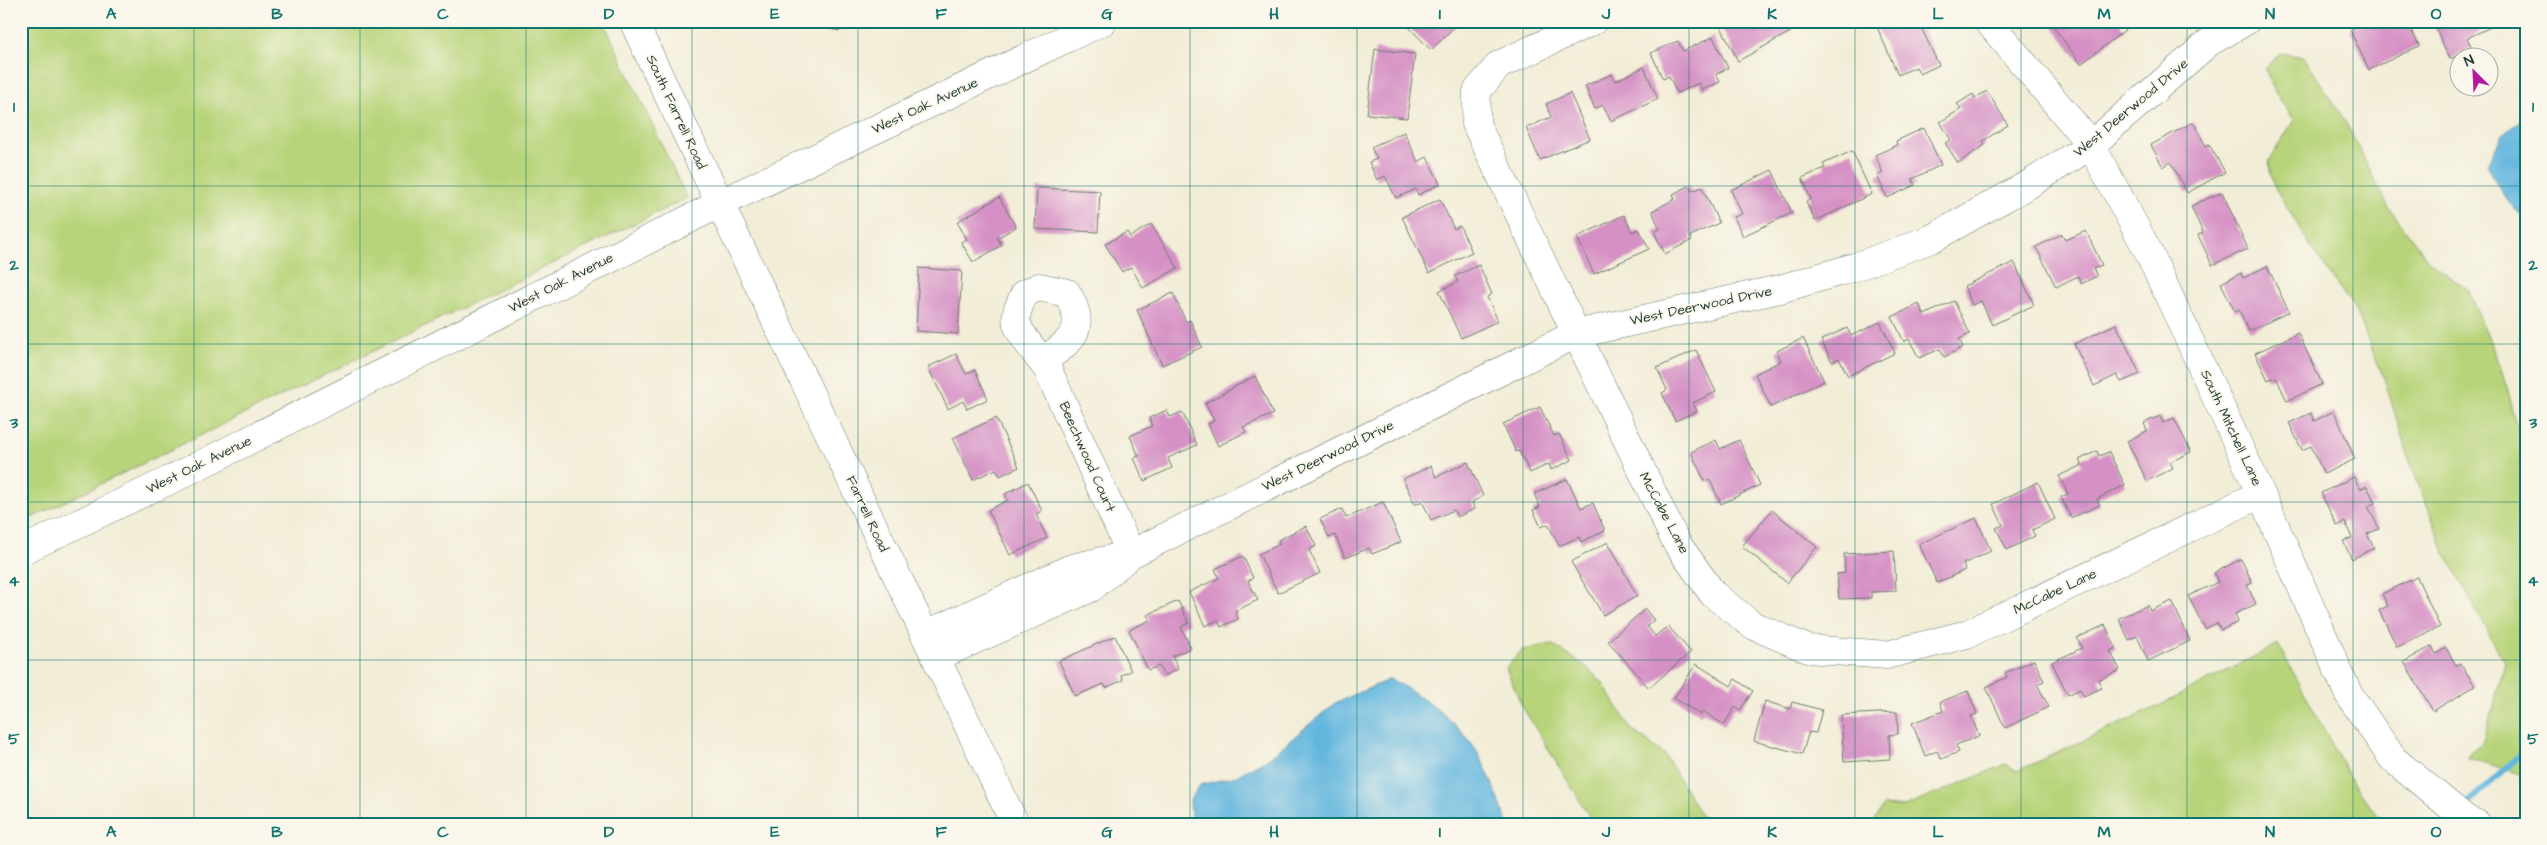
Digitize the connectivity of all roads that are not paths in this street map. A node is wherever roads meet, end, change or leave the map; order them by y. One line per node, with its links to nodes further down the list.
1 (633, 21): 7 (street, South Farrell Road)
2 (1103, 21): 7 (street, West Oak Avenue)
3 (1594, 21): 8 (street, McCabe Lane)
4 (1988, 21): 6 (street, South Mitchell Lane)
5 (2246, 21): 6 (street, West Deerwood Drive)
6 (2091, 145): 8 (street, West Deerwood Drive); 10 (street, South Mitchell Lane)
7 (719, 204): 11 (street, West Oak Avenue); 13 (street, Farrell Road)
8 (1576, 334): 10 (street, McCabe Lane); 12 (street, West Deerwood Drive)
9 (1042, 362): 12 (street, Beechwood Court)
10 (2261, 494): 14 (street, South Mitchell Lane)
11 (21, 552)
12 (1131, 554): 13 (street, West Deerwood Drive)
13 (930, 646): 15 (street, Farrell Road)
14 (2464, 816)
15 (1015, 824)

